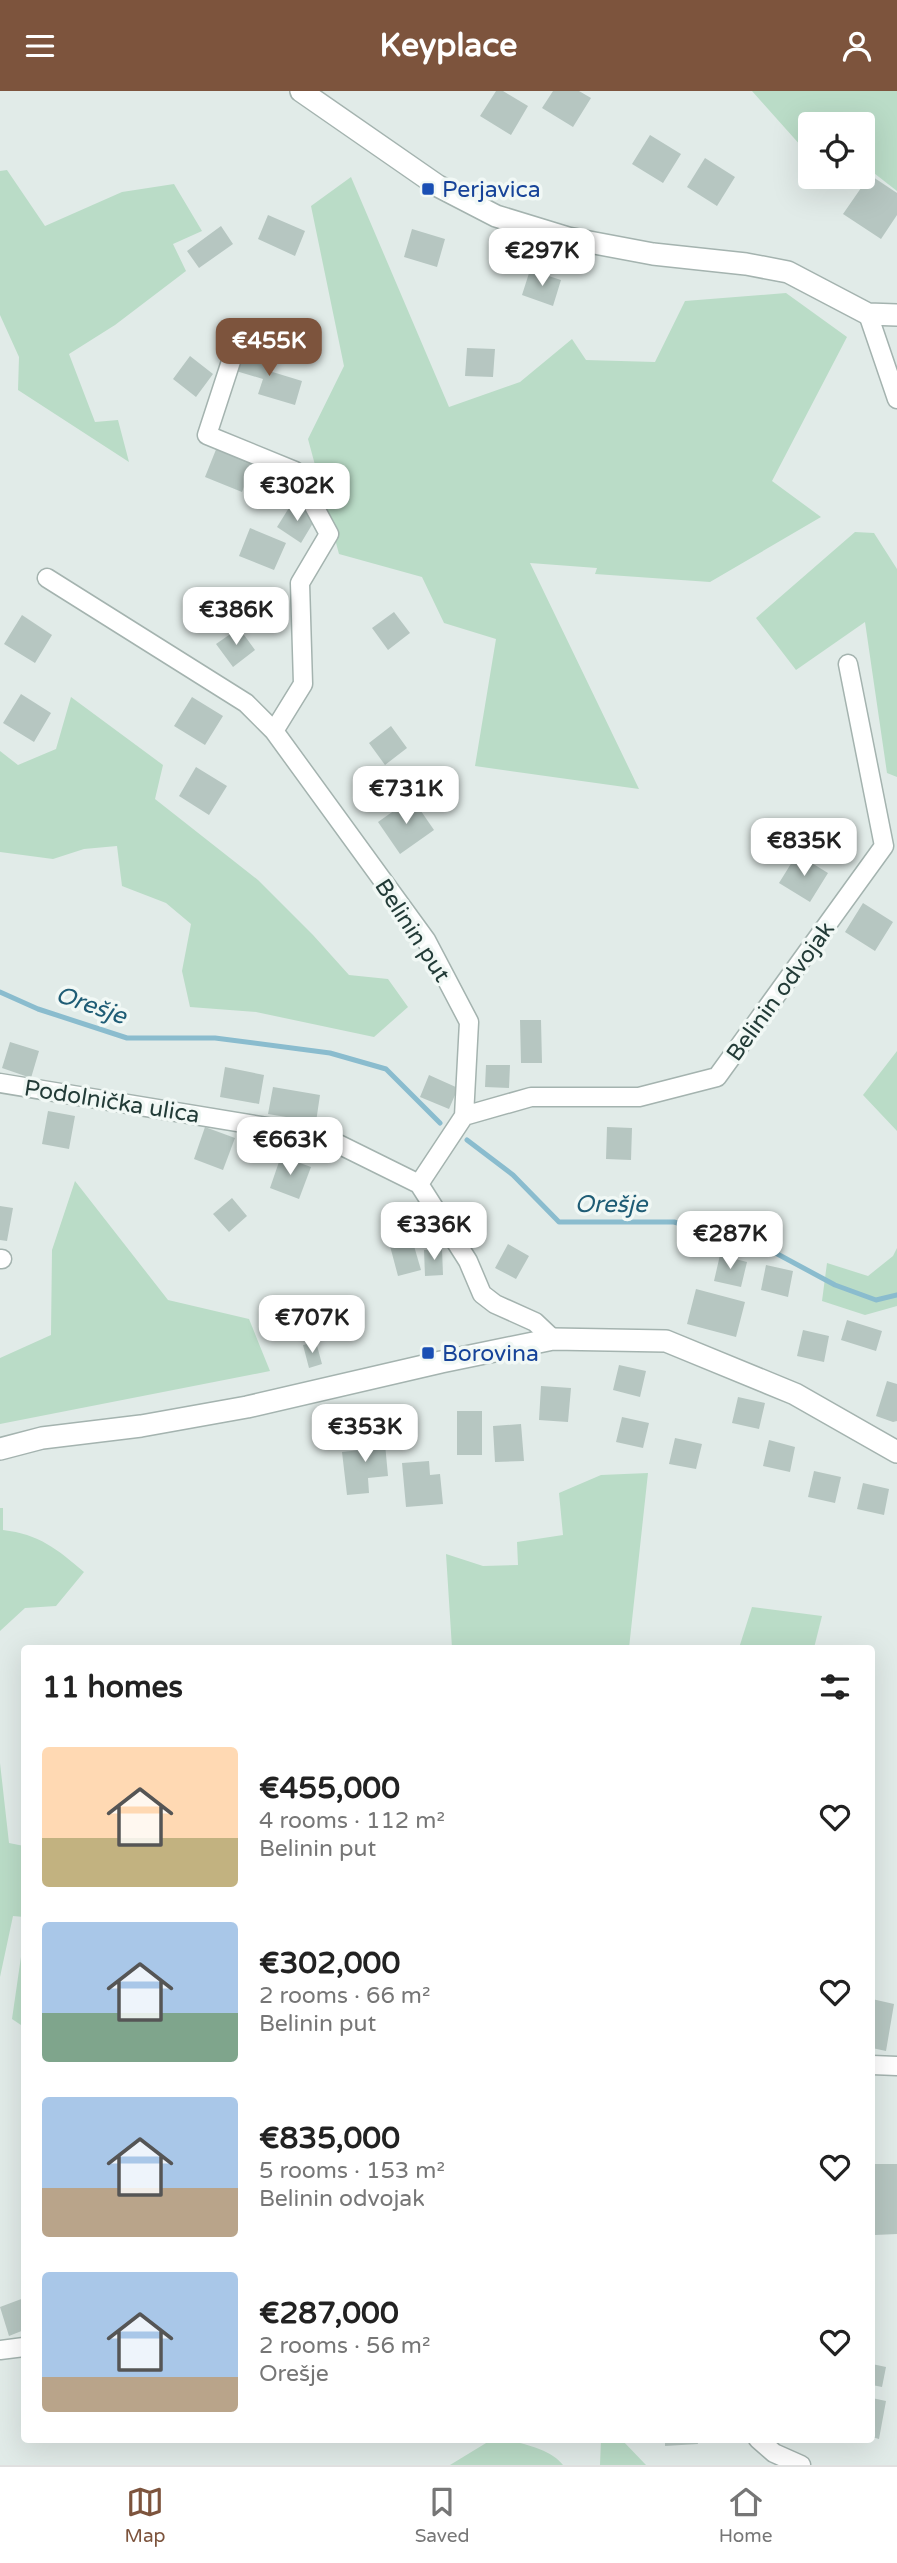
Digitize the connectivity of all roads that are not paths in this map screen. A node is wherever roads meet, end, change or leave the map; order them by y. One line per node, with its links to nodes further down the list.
1 (302, 91): 2 (street)
2 (868, 314): 3 (street); 5 (street)
3 (897, 314)
4 (237, 343): 8 (street)
5 (897, 399)
6 (47, 578): 8 (street, Belinin put)
7 (848, 664): 10 (street, Belinin odvojak)
8 (274, 731): 10 (street, Belinin put)
9 (0, 1083): 11 (street, Podolnička ulica)
10 (464, 1116): 11 (street)
11 (419, 1184): 12 (street)
12 (552, 1339): 13 (street); 14 (street)
13 (0, 1449)
14 (897, 1452)
15 (875, 2065): 16 (street)
16 (897, 2066)
17 (21, 2347): 18 (street)
18 (0, 2350)
19 (763, 2443): 20 (street)
20 (801, 2465)

